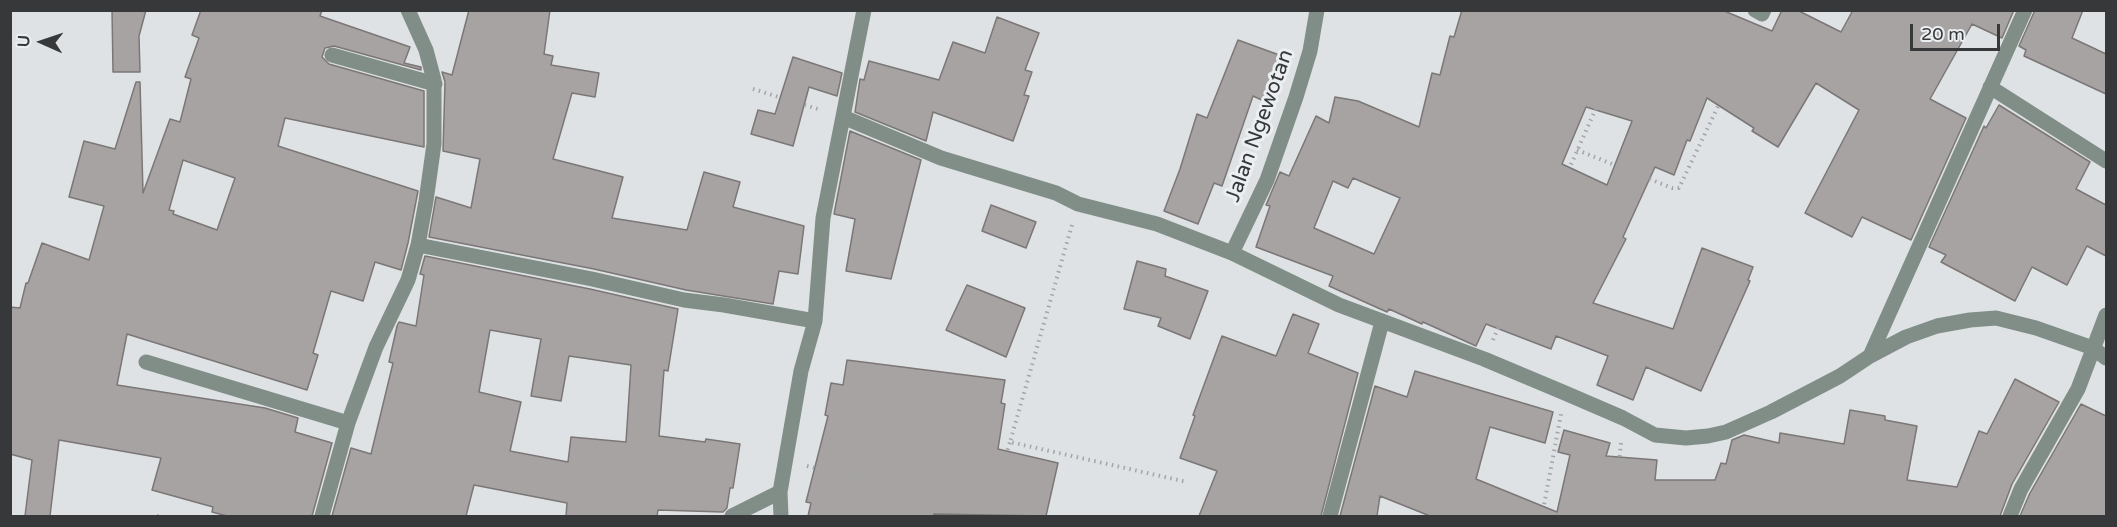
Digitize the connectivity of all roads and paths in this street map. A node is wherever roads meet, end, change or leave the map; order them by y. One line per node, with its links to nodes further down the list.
1 (408, 10): 8 (street)
2 (864, 10): 11 (street)
3 (1317, 10): 16 (street, Jalan Ngewotan)
4 (2025, 10): 9 (street)
5 (1760, 12): 12 (path)
6 (1621, 52): 12 (path)
7 (332, 55): 8 (street)
8 (435, 84): 15 (street)
9 (1990, 87): 13 (street); 21 (street)
10 (753, 89): 11 (path)
11 (843, 117): 14 (street); 18 (street)
12 (1577, 150): 23 (path)
13 (2106, 161)
14 (1078, 204): 16 (street); 28 (path)
15 (418, 245): 18 (street); 27 (street)
16 (1232, 253): 19 (street)
17 (2106, 315): 20 (street)
18 (815, 321): 29 (street)
19 (1382, 322): 23 (street); 35 (street)
20 (2093, 348): 21 (street); 22 (street); 38 (street)
21 (1870, 356): 26 (street)
22 (2106, 357)
23 (1484, 359): 25 (street)
24 (146, 362): 27 (street)
25 (1565, 393): 26 (street); 36 (path)
26 (1623, 418): 37 (path)
27 (348, 423): 32 (street)
28 (1010, 442): 29 (path); 30 (path)
29 (785, 461): 31 (street)
30 (1187, 482)
31 (780, 492): 33 (street); 34 (street)
32 (322, 516)
33 (732, 516)
34 (781, 516)
35 (1330, 516)
36 (1542, 516)
37 (1613, 516)
38 (2010, 516)

